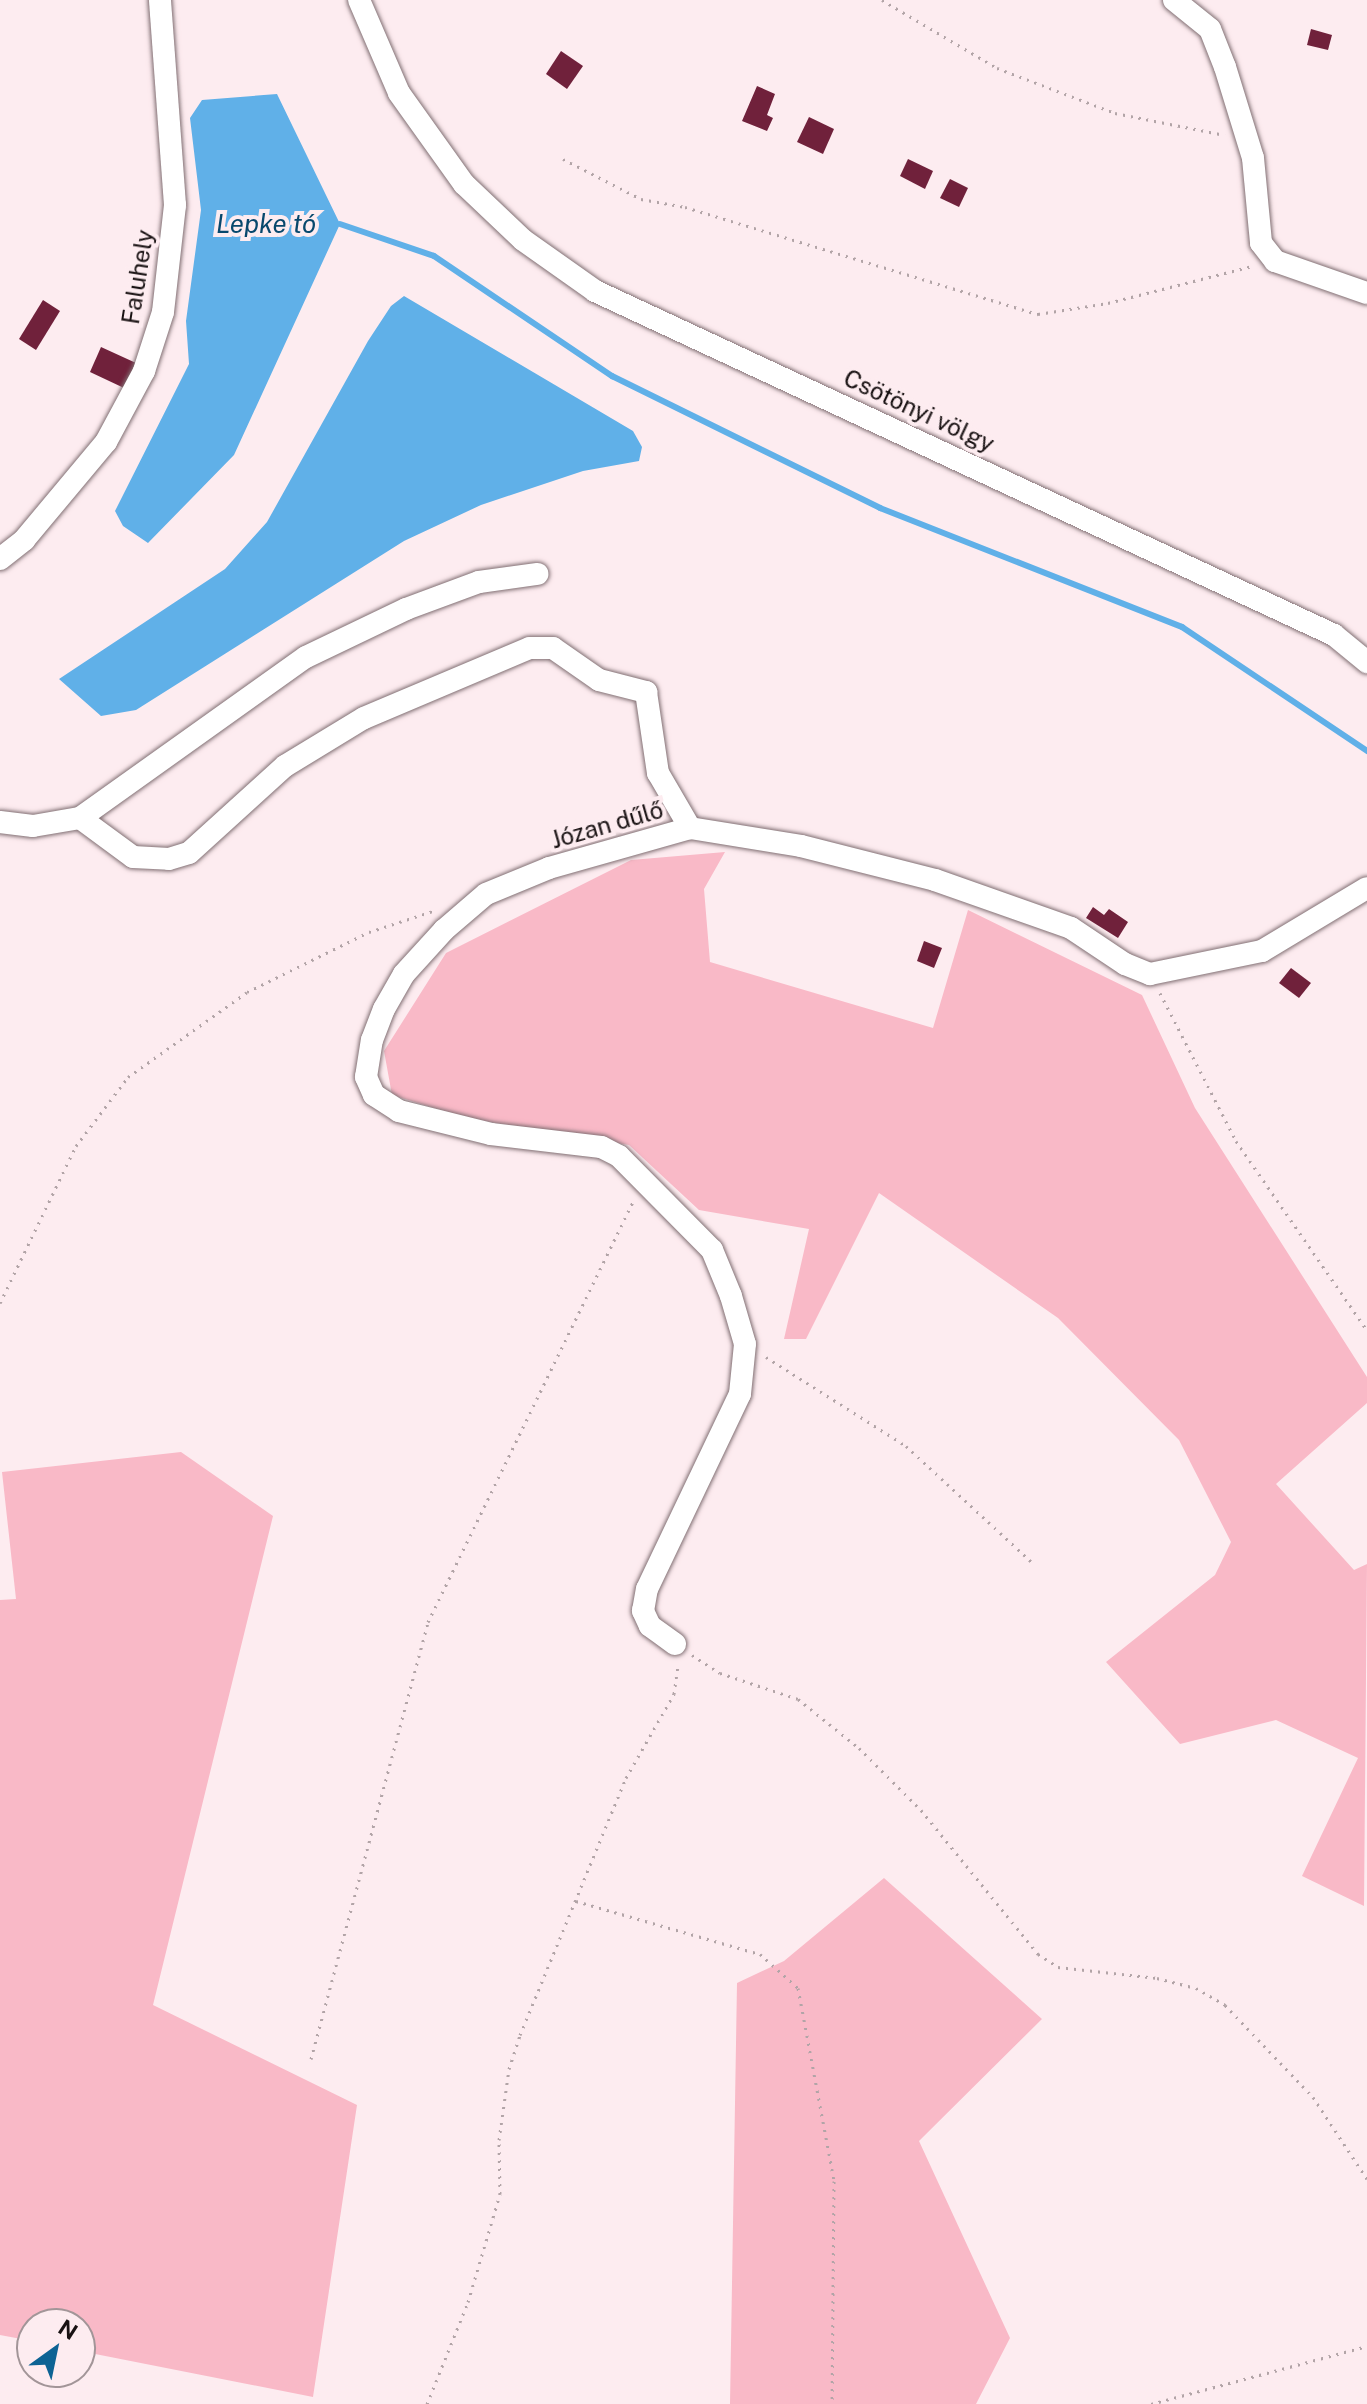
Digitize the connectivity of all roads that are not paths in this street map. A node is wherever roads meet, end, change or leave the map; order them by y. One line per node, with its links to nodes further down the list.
1 (160, 0): 5 (street, Faluhely)
2 (359, 0): 7 (street, Csötönyi völgy)
3 (1174, 0): 4 (street)
4 (1367, 293)
5 (0, 559)
6 (537, 574): 8 (street)
7 (1367, 662)
8 (80, 818): 9 (street); 10 (street)
9 (0, 822)
10 (690, 828): 11 (street, Józan dűlő); 12 (street, Józan dűlő)
11 (1367, 888)
12 (675, 1644)

